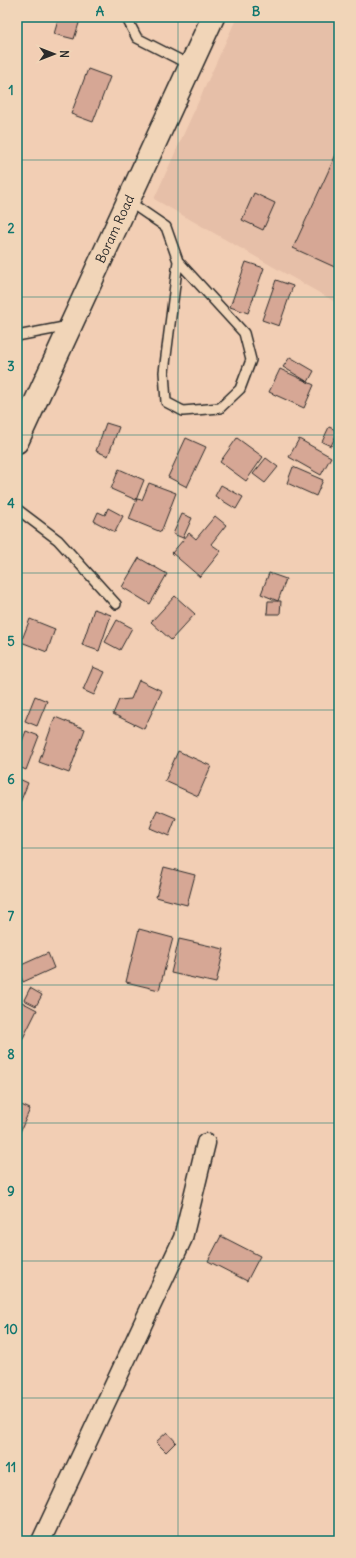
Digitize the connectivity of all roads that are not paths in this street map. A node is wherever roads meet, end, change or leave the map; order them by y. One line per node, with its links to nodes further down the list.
1 (126, 17): 3 (lane)
2 (213, 17): 3 (main road, Boram Road)
3 (190, 65): 4 (main road, Boram Road)
4 (128, 201): 5 (lane); 6 (main road, Boram Road)
5 (178, 261): 5 (lane)
6 (70, 326): 7 (lane); 8 (main road, Boram Road)
7 (17, 336)
8 (17, 442)
9 (17, 509): 10 (lane)
10 (116, 604)
11 (206, 1143): 12 (street)
12 (41, 1541)

